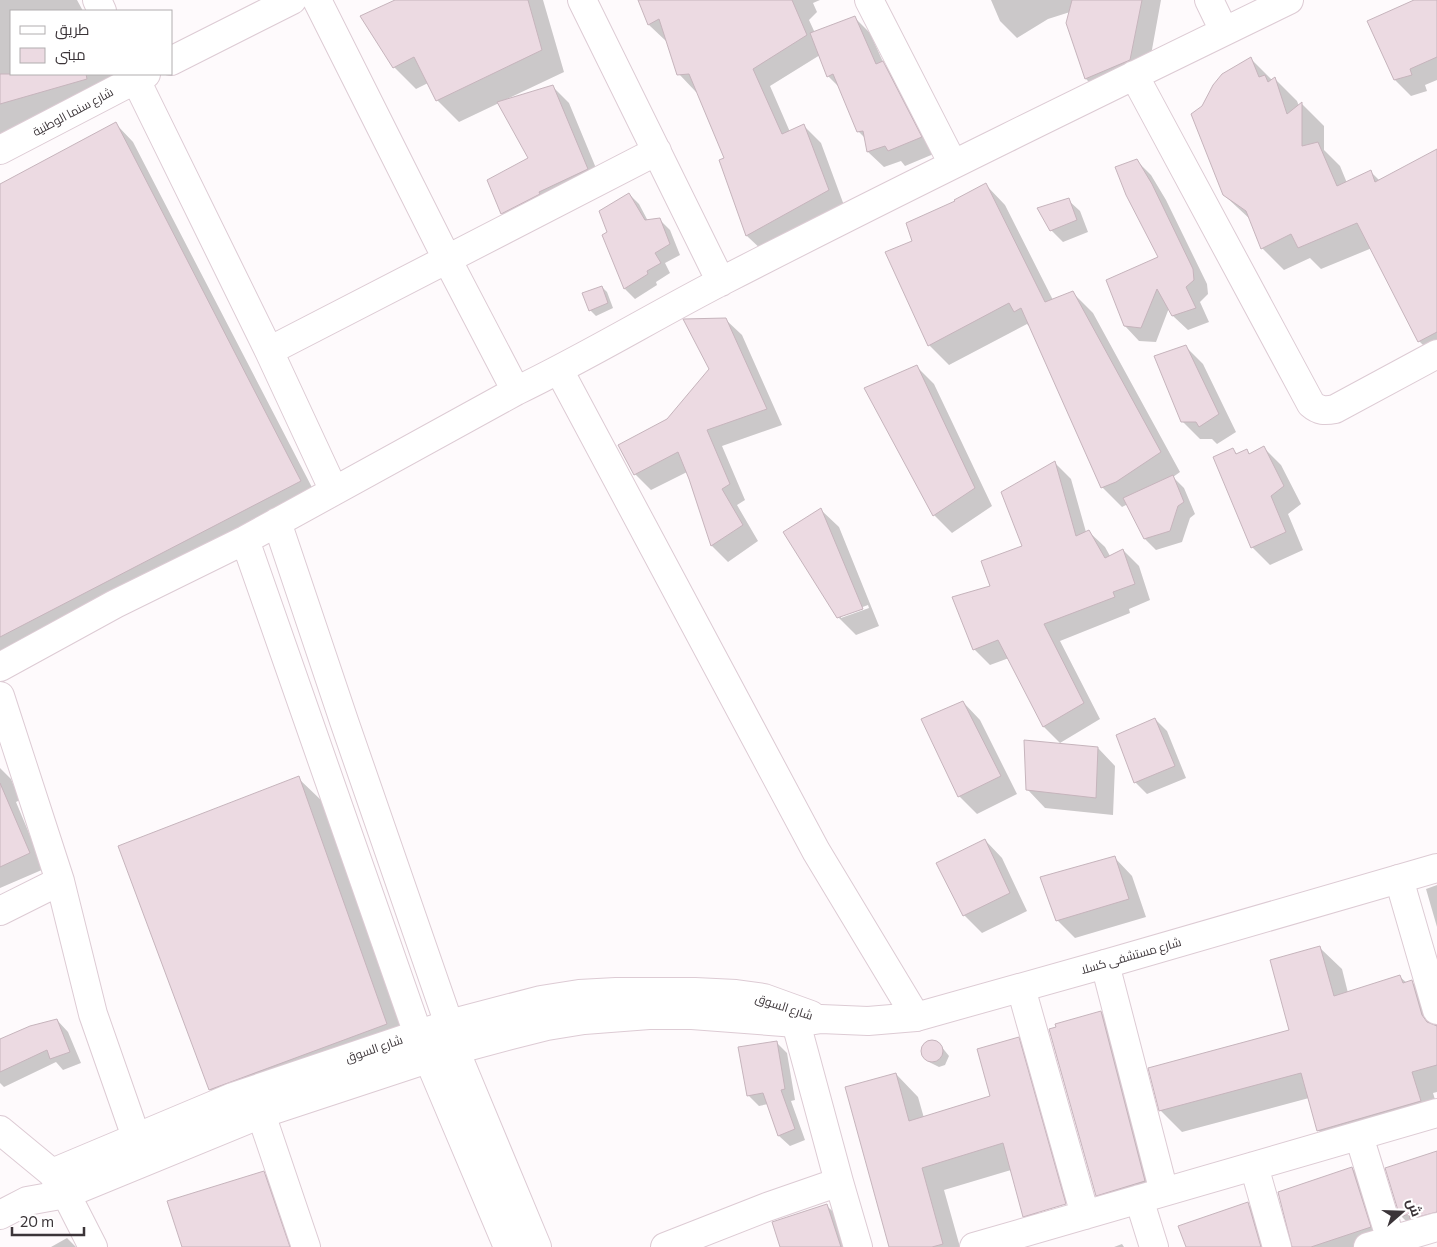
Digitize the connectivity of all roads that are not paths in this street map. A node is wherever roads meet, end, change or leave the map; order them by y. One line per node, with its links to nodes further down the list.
1 (292, 0): 8 (street)
2 (317, 0): 14 (street)
3 (582, 0): 12 (street)
4 (869, 0): 13 (street)
5 (1208, 0): 7 (street)
6 (1288, 0): 7 (street)
7 (1224, 31): 9 (street)
8 (172, 60)
9 (1134, 75): 13 (street); 17 (street)
10 (138, 76): 11 (street, شارع سنما الوطنية); 16 (street)
11 (0, 150)
12 (657, 151): 14 (street); 15 (street)
13 (953, 164): 15 (street)
14 (447, 259): 16 (street); 19 (street)
15 (721, 282): 18 (street)
16 (269, 351): 20 (street)
17 (1437, 354)
18 (558, 370): 19 (street); 41 (street)
19 (516, 391): 20 (street)
20 (334, 491): 21 (street)
21 (277, 522): 22 (street); 25 (street)
22 (246, 540): 23 (street); 26 (street)
23 (0, 667)
24 (0, 696): 32 (street)
25 (344, 721): 26 (street); 27 (street)
26 (312, 730): 28 (street)
27 (370, 797): 28 (street); 30 (street)
28 (338, 806): 33 (street)
29 (1437, 868): 31 (street, شارع مستشفى كسلا)
30 (397, 875): 33 (street); 35 (street)
31 (1399, 879): 37 (street, شارع مستشفى كسلا); 39 (street)
32 (60, 882): 34 (street); 51 (street)
33 (365, 883): 36 (street)
34 (0, 911)
35 (424, 952): 36 (street); 42 (street)
36 (392, 962): 43 (street)
37 (1105, 964): 38 (street, شارع مستشفى كسلا); 55 (street)
38 (1021, 988): 41 (street, شارع مستشفى كسلا); 56 (street)
39 (1437, 1010)
40 (804, 1017): 41 (street, شارع مستشفى كسلا); 42 (street, شارع السوق); 44 (street, شارع السوق); 53 (street)
41 (916, 1017)
42 (449, 1024): 43 (street, شارع السوق); 44 (street)
43 (418, 1034): 45 (street); 46 (street, شارع السوق)
44 (455, 1050): 45 (street, شارع السوق); 65 (street)
45 (427, 1059): 48 (street, شارع السوق); 64 (street)
46 (233, 1097): 48 (street); 51 (street, شارع السوق)
47 (1437, 1113): 50 (street)
48 (261, 1114): 51 (street, شارع السوق); 63 (street)
49 (0, 1130): 54 (street)
50 (1359, 1136): 52 (street); 61 (street)
51 (142, 1149): 54 (street, شارع السوق)
52 (1254, 1166): 55 (street); 70 (street)
53 (839, 1182): 59 (street); 67 (street)
54 (59, 1183): 57 (street, شارع السوق); 62 (street)
55 (1152, 1196): 56 (street); 69 (street)
56 (1085, 1214): 60 (street)
57 (0, 1215)
58 (1437, 1227): 61 (street)
59 (705, 1240): 66 (street)
60 (1017, 1241): 68 (street)
61 (1384, 1245)
62 (94, 1247)
63 (306, 1247)
64 (508, 1247)
65 (537, 1247)
66 (665, 1247)
67 (858, 1247)
68 (974, 1247)
69 (1154, 1247)
70 (1277, 1247)

